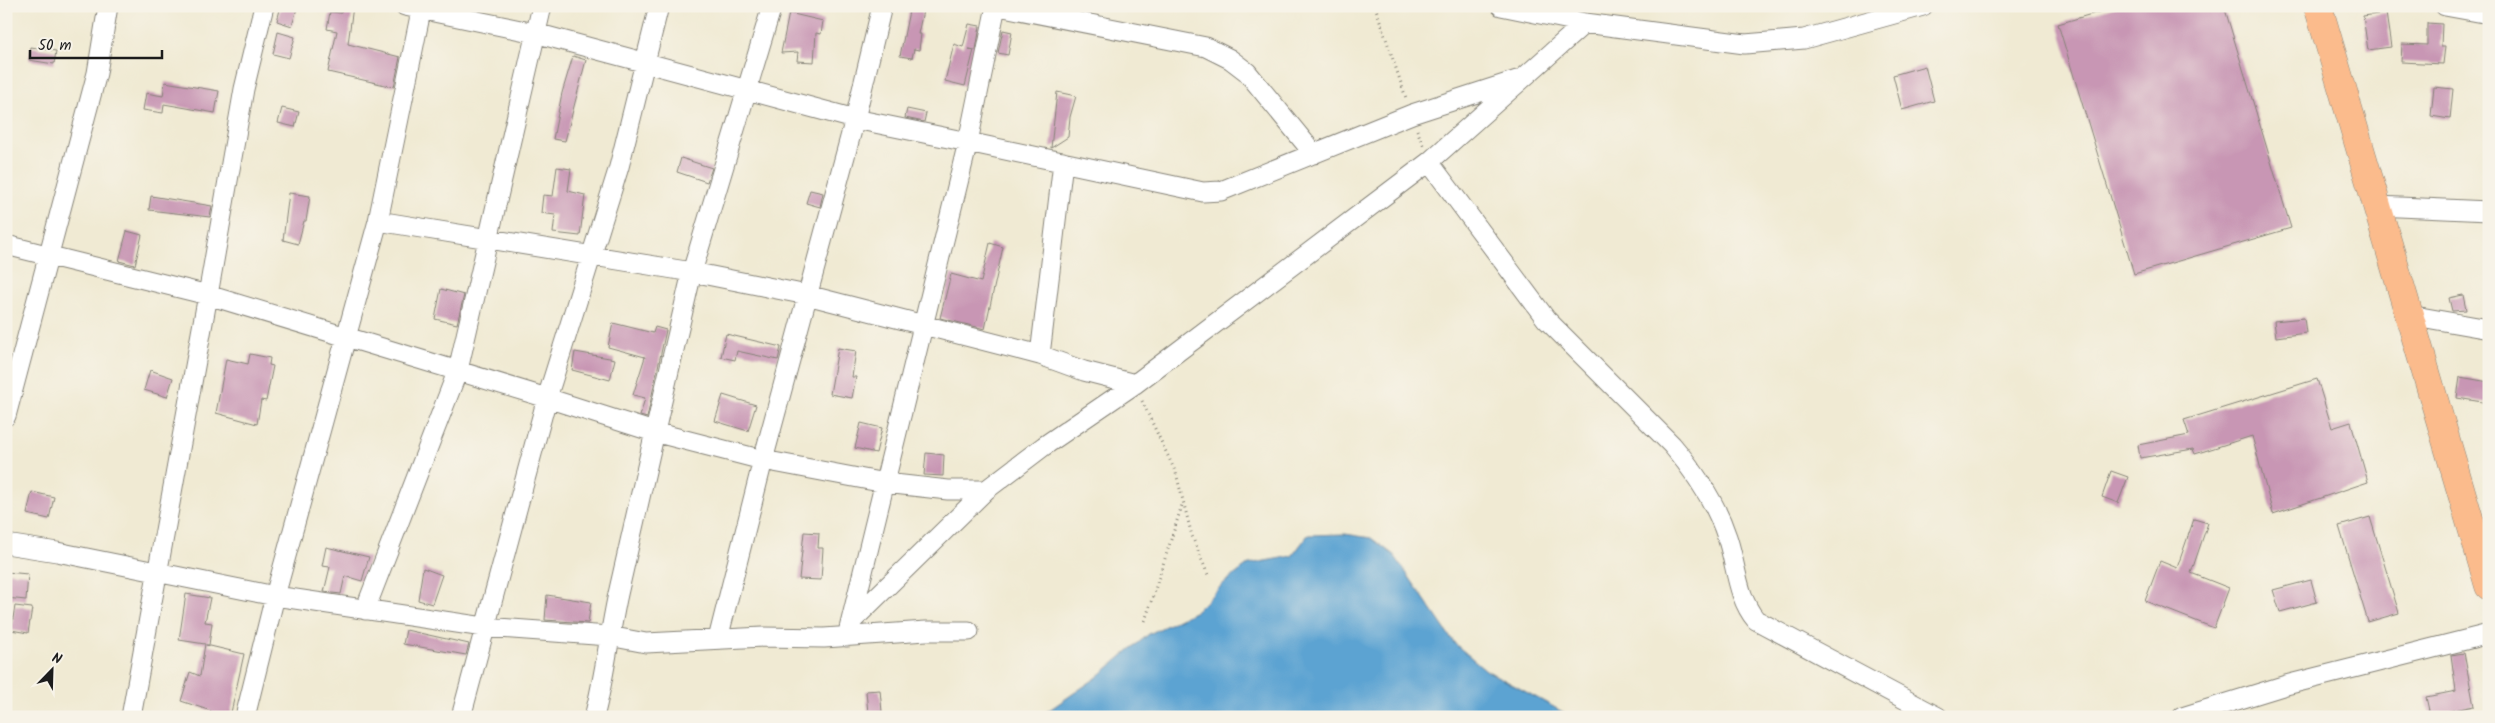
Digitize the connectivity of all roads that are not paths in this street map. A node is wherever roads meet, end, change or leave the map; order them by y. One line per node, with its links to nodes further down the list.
1 (108, 6): 29 (street)
2 (264, 6): 32 (street)
3 (542, 6): 15 (street)
4 (659, 6): 16 (street)
5 (772, 6): 18 (street)
6 (882, 6): 19 (street)
7 (997, 6): 20 (street); 21 (street)
8 (1501, 6): 14 (street)
9 (1923, 6): 14 (street)
10 (2318, 6): 24 (highway)
11 (2444, 6): 13 (street)
12 (416, 7): 15 (street); 26 (street)
13 (2489, 14)
14 (1585, 23): 17 (street)
15 (535, 33): 16 (street); 27 (street)
16 (644, 63): 18 (street); 30 (street)
17 (1523, 78): 21 (street); 23 (street)
18 (746, 90): 19 (street); 31 (street)
19 (855, 119): 20 (street); 33 (street)
20 (968, 142): 22 (street); 35 (street)
21 (1314, 154): 22 (street)
22 (1063, 162): 38 (street)
23 (1429, 162): 40 (street); 63 (street)
24 (2377, 206): 25 (street); 34 (highway)
25 (2489, 211)
26 (378, 221): 27 (street); 37 (street)
27 (488, 239): 30 (street); 39 (street)
28 (6, 245): 29 (street)
29 (48, 256): 32 (street); 42 (street)
30 (591, 256): 31 (street); 41 (street)
31 (692, 272): 33 (street); 43 (street)
32 (208, 295): 37 (street); 49 (street)
33 (807, 295): 35 (street); 44 (street)
34 (2409, 314): 36 (street); 47 (highway)
35 (923, 325): 38 (street); 45 (street)
36 (2489, 329)
37 (348, 337): 39 (street); 51 (street)
38 (1040, 355): 40 (street)
39 (458, 370): 41 (street); 52 (street)
40 (1135, 384): 46 (street)
41 (547, 398): 43 (street); 53 (street)
42 (6, 416)
43 (654, 432): 44 (street); 57 (street)
44 (763, 460): 45 (street); 58 (street)
45 (885, 483): 46 (street); 54 (street)
46 (986, 490): 54 (street)
47 (2482, 536): 50 (highway)
48 (6, 544): 49 (street)
49 (158, 574): 51 (street); 59 (street)
50 (2489, 586)
51 (275, 596): 52 (street); 60 (street)
52 (365, 610): 53 (street)
53 (484, 627): 57 (street); 61 (street)
54 (850, 629): 55 (street); 58 (street)
55 (969, 631)
56 (2489, 634): 64 (street)
57 (609, 636): 58 (street); 62 (street)
58 (718, 639)
59 (131, 717)
60 (245, 717)
61 (461, 717)
62 (594, 717)
63 (1938, 717)
64 (2182, 717)

